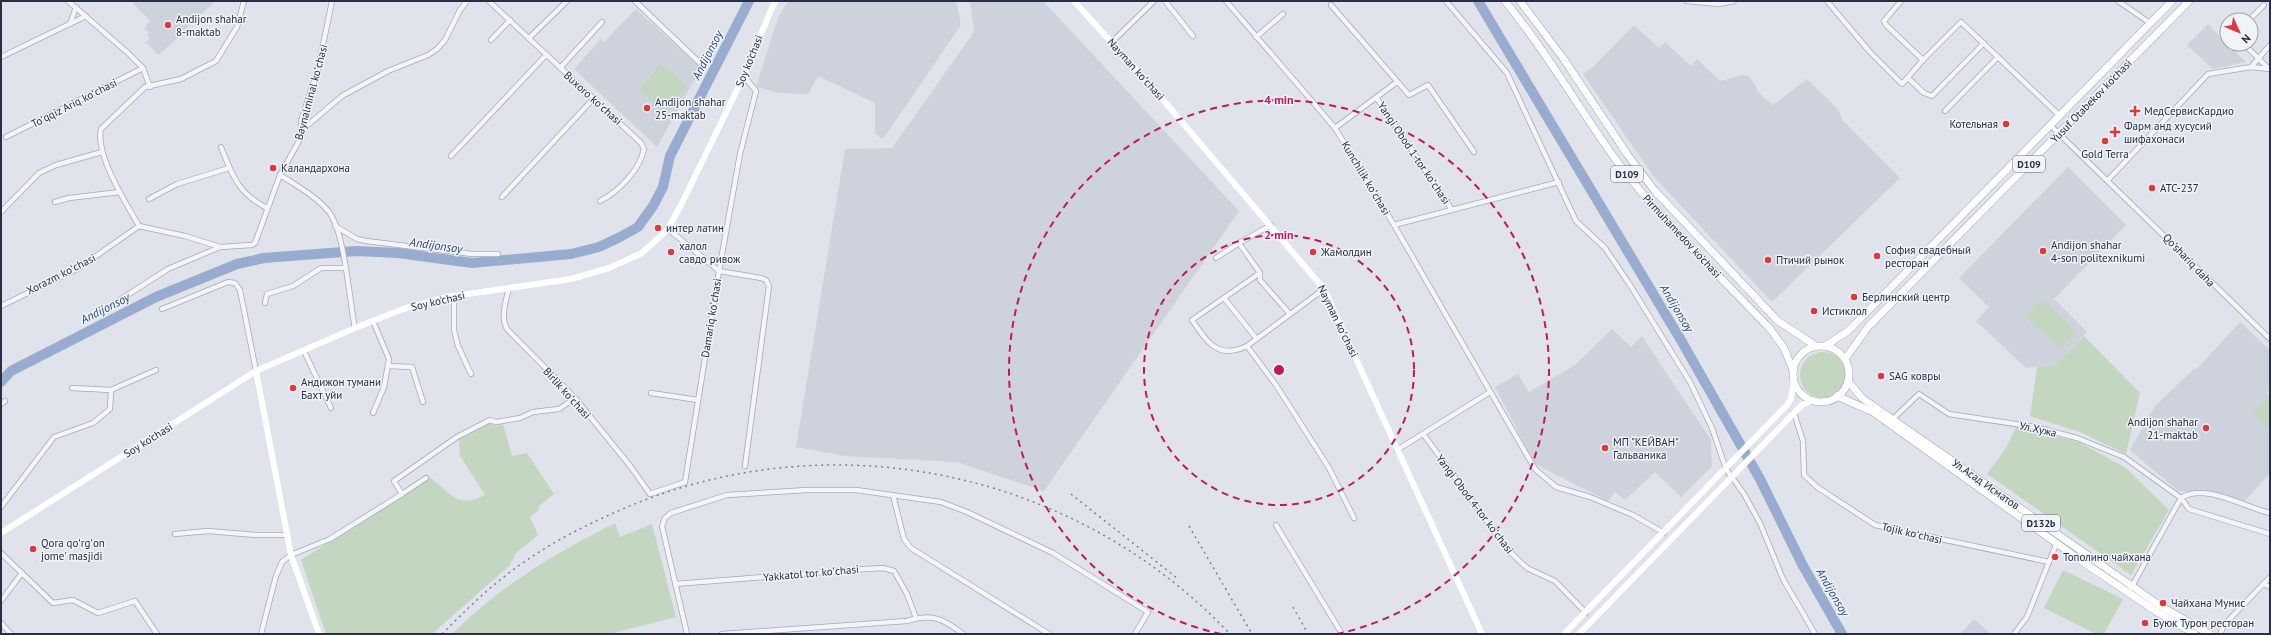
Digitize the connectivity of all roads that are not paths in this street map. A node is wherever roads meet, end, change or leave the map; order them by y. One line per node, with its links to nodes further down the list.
1 (68, 1): 25 (street)
2 (244, 1): 54 (street)
3 (332, 1): 61 (street, Baynalminal koʻchasi)
4 (467, 1): 61 (street)
5 (489, 1): 29 (street, Buxoro koʻchasi)
6 (567, 1): 35 (street)
7 (635, 1): 46 (street)
8 (775, 1): 51 (main road, Soy ko'chasi)
9 (1074, 1): 37 (main road, Nayman koʻchasi)
10 (1154, 1): 37 (street)
11 (1165, 1): 33 (street)
12 (1226, 1): 34 (street, Kunchilik koʻchasi)
13 (1446, 1): 71 (street)
14 (1505, 1): 112 (main road, Pirmuhamedov ko'chasi / D109)
15 (1520, 1): 106 (main road, Pirmuhamedov ko'chasi / D109)
16 (1687, 1): 17 (street)
17 (1734, 1)
18 (1827, 1): 52 (street)
19 (1901, 1): 45 (street)
20 (2118, 1): 32 (street)
21 (2172, 1): 32 (main road, Yusuf Otabekov ko'chasi / D109)
22 (2189, 1): 62 (main road, Yusuf Otabekov ko'chasi / D109)
23 (1331, 5): 53 (street)
24 (2264, 5): 26 (street)
25 (76, 7): 28 (street); 31 (street)
26 (2257, 12)
27 (1283, 14): 34 (street)
28 (86, 16): 31 (street); 48 (street)
29 (510, 20): 35 (street, Buxoro koʻchasi); 36 (street)
30 (602, 22): 49 (street)
31 (70, 24): 43 (street)
32 (2150, 24): 58 (main road, Yusuf Otabekov ko'chasi / D109)
33 (1193, 36)
34 (1256, 37): 60 (street, Kunchilik koʻchasi)
35 (529, 38): 41 (street, Buxoro koʻchasi)
36 (491, 40)
37 (1112, 42): 80 (main road, Nayman koʻchasi)
38 (1984, 43): 42 (street); 45 (street); 52 (street)
39 (2270, 45): 44 (street)
40 (2252, 52): 44 (street)
41 (546, 55): 49 (street, Buxoro koʻchasi); 67 (street)
42 (1998, 56): 57 (street); 58 (street)
43 (1, 57)
44 (2258, 58): 47 (street); 50 (street)
45 (1923, 60): 52 (street)
46 (701, 64)
47 (2251, 67): 50 (street); 70 (street)
48 (142, 68): 54 (street); 63 (street, Toʻqqiz Ariq koʻchasi)
49 (560, 68): 56 (street, Buxoro koʻchasi)
50 (2270, 70)
51 (743, 75): 84 (main road, Soy ko'chasi); 90 (street, Damariq koʻchasi)
52 (1908, 78)
53 (1397, 82): 55 (street); 66 (street)
54 (150, 87): 65 (street)
55 (1376, 97): 60 (street); 78 (street, Yangi Obod 1-tor koʻchasi)
56 (594, 98): 73 (street); 75 (street, Buxoro koʻchasi)
57 (1945, 111)
58 (2060, 116): 59 (main road, Yusuf Otabekov ko'chasi / D109)
59 (2050, 125): 62 (street, Qo'shariq daha); 107 (main road, Yusuf Otabekov ko'chasi / D109)
60 (1335, 128): 81 (street, Kunchilik koʻchasi)
61 (302, 130): 69 (street, Baynalminal koʻchasi)
62 (2060, 133): 70 (street, Qo'shariq daha); 109 (main road, Yusuf Otabekov ko'chasi / D109)
63 (6, 137)
64 (221, 147): 68 (street)
65 (102, 152): 72 (street); 79 (street)
66 (1474, 152)
67 (451, 156)
68 (229, 168): 74 (street); 77 (street)
69 (280, 175): 77 (street, Baynalminal koʻchasi); 83 (street)
70 (2108, 180): 104 (street, Qo'shariq daha)
71 (1560, 182): 78 (street, Kunchilik koʻchasi); 134 (street)
72 (120, 192): 76 (street); 82 (street)
73 (502, 197)
74 (149, 199)
75 (600, 201)
76 (55, 202)
77 (268, 208): 86 (street, Baynalminal koʻchasi)
78 (1452, 210): 81 (street, Kunchilik koʻchasi)
79 (1, 212)
80 (1271, 224): 85 (street); 93 (main road, Nayman koʻchasi)
81 (1394, 225): 119 (street)
82 (138, 226): 86 (street); 98 (street, Xorazm koʻchasi)
83 (335, 226): 87 (street); 89 (street)
84 (668, 229): 90 (street); 92 (main road, Soy ko'chasi)
85 (1239, 243): 88 (street); 91 (street)
86 (220, 247): 97 (street)
87 (498, 254)
88 (1216, 258)
89 (345, 265): 96 (street); 102 (street)
90 (719, 271): 123 (street, Damariq koʻchasi); 133 (street)
91 (1260, 273): 95 (street); 100 (street)
92 (509, 288): 94 (main road, Soy ko'chasi); 122 (street, Birlik koʻchasi)
93 (1324, 289): 100 (street); 132 (main road, Nayman koʻchasi)
94 (454, 296): 101 (main road, Soy ko'chasi); 114 (street)
95 (1224, 298): 103 (street); 105 (street)
96 (265, 304)
97 (112, 305)
98 (1, 306)
99 (162, 309): 113 (street)
100 (1289, 313): 103 (street)
101 (374, 321): 102 (main road, Soy ko'chasi); 110 (street)
102 (355, 328): 108 (main road, Soy ko'chasi)
103 (1256, 338): 105 (street)
104 (2270, 339)
105 (1246, 346): 143 (street)
106 (1816, 346): 107 (main road); 112 (main road)
107 (1825, 346): 109 (main road)
108 (304, 351): 113 (main road, Soy ko'chasi); 126 (street)
109 (1845, 359): 116 (main road)
110 (388, 366): 125 (street); 127 (street)
111 (156, 370): 118 (street)
112 (1793, 370): 115 (main road, D109)
113 (256, 371): 145 (main road, Soy ko'chasi); 149 (main road)
114 (471, 374)
115 (1794, 379): 124 (main road, D109); 134 (main road)
116 (1848, 381): 121 (main road); 129 (main road, Ул.Асад Исматов / D132b)
117 (72, 388): 118 (street)
118 (111, 390): 141 (street)
119 (1490, 392): 130 (street); 146 (street)
120 (651, 393): 123 (street)
121 (1837, 396): 124 (main road); 131 (main road, Ул.Асад Исматов / D132b)
122 (575, 398): 137 (street); 138 (street, Birlik koʻchasi)
123 (698, 400): 138 (street, Damariq koʻchasi)
124 (1813, 400): 128 (main road)
125 (423, 402)
126 (331, 408)
127 (373, 413)
128 (1794, 413): 136 (main road); 153 (street, Tojik koʻchasi)
129 (1894, 418): 131 (main road, Ул.Асад Исматов / D132b); 140 (street, Ул.Хужа)
130 (1424, 435): 132 (street); 161 (street, Yangi Obod 4-tor koʻchasi)
131 (1926, 446): 150 (main road, Ул.Асад Исматов / D132b)
132 (1397, 450): 174 (main road, Nayman koʻchasi)
133 (745, 466)
134 (1726, 469): 136 (street); 146 (main road)
135 (426, 478): 137 (street)
136 (1732, 478): 176 (main road); 177 (street)
137 (402, 494): 152 (street)
138 (650, 494)
139 (893, 495): 156 (street); 171 (street); 172 (street)
140 (2181, 498): 142 (street); 148 (street); 159 (street)
141 (1, 507)
142 (2270, 512)
143 (1354, 518)
144 (1276, 524): 173 (street)
145 (1, 533)
146 (1664, 533): 161 (main road)
147 (175, 534): 149 (street)
148 (2270, 534)
149 (287, 535): 152 (main road)
150 (2058, 540): 153 (street); 159 (main road, Ул.Асад Исматов / D132b)
151 (1, 553): 154 (street)
152 (291, 555): 166 (street); 167 (main road)
153 (2049, 562): 178 (street)
154 (22, 573): 160 (street); 165 (street)
155 (2270, 577): 157 (street)
156 (675, 584): 162 (street, Yakkatol tor koʻchasi); 168 (street)
157 (2263, 584): 158 (street); 181 (street)
158 (2270, 587)
159 (2131, 590): 179 (main road, Ул.Асад Исматов / D132b); 180 (main road, Ул.Асад Исматов / D132b)
160 (1, 601)
161 (1586, 613): 175 (main road)
162 (916, 618): 169 (street); 170 (street)
163 (1, 623): 164 (street)
164 (11, 634)
165 (157, 634)
166 (261, 634)
167 (319, 634)
168 (687, 634)
169 (722, 634)
170 (964, 634)
171 (1049, 634)
172 (1135, 634)
173 (1342, 634)
174 (1482, 634)
175 (1564, 634)
176 (1579, 634)
177 (1815, 634)
178 (2014, 634)
179 (2196, 634)
180 (2210, 634)
181 (2220, 634)

